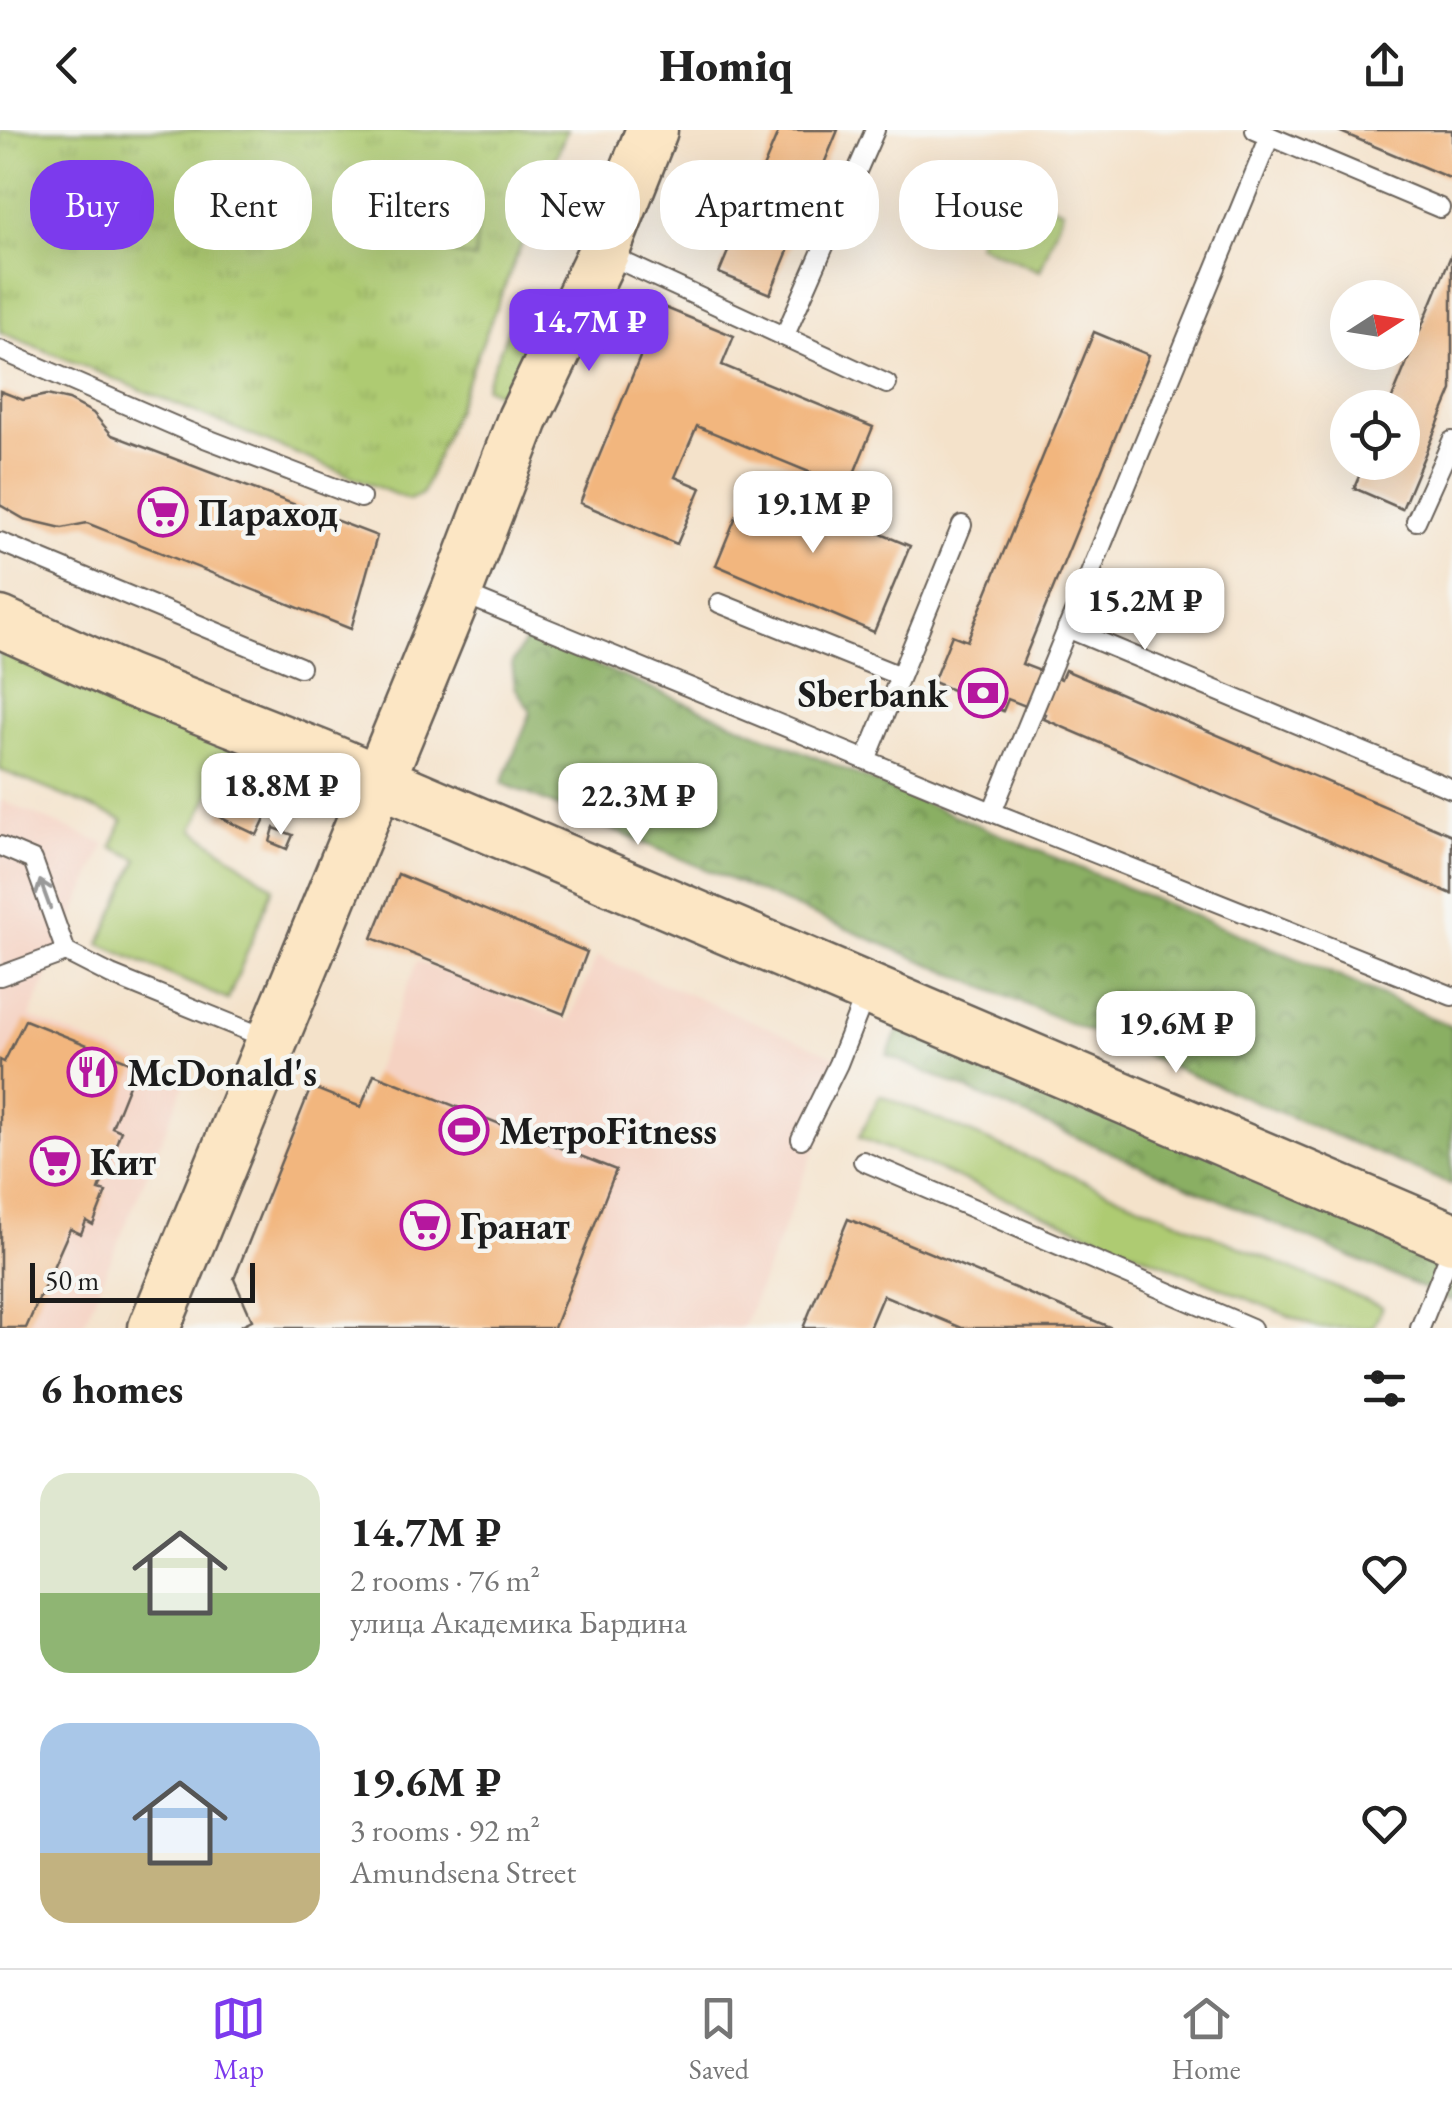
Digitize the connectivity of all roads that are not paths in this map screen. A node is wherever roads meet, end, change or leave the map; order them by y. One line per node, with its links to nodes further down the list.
1 (652, 130): 5 (main road)
2 (875, 130): 6 (lane)
3 (1262, 133): 4 (lane); 17 (lane)
4 (1440, 208)
5 (603, 253): 6 (lane); 14 (main road)
6 (785, 335): 8 (lane)
7 (0, 350): 10 (lane)
8 (887, 384)
9 (1452, 442): 11 (lane)
10 (361, 498)
11 (1416, 521)
12 (962, 524): 19 (lane)
13 (0, 542): 18 (lane)
14 (457, 591): 20 (lane); 21 (main road)
15 (719, 603): 19 (lane)
16 (0, 622): 21 (main road)
17 (1067, 628): 22 (lane); 23 (lane)
18 (300, 667)
19 (900, 676): 20 (lane)
20 (866, 760): 23 (lane)
21 (378, 781): 27 (main road); 29 (main road)
22 (1452, 789)
23 (992, 812): 28 (lane)
24 (0, 846): 25 (lane, one-way to 24)
25 (66, 952): 26 (lane); 29 (lane)
26 (0, 976)
27 (868, 988): 30 (lane); 32 (main road)
28 (1452, 996)
29 (272, 1040): 34 (main road)
30 (801, 1139)
31 (863, 1160): 35 (lane)
32 (1452, 1238)
33 (1452, 1248): 36 (lane)
34 (154, 1328)
35 (1252, 1328)
36 (1420, 1328)

